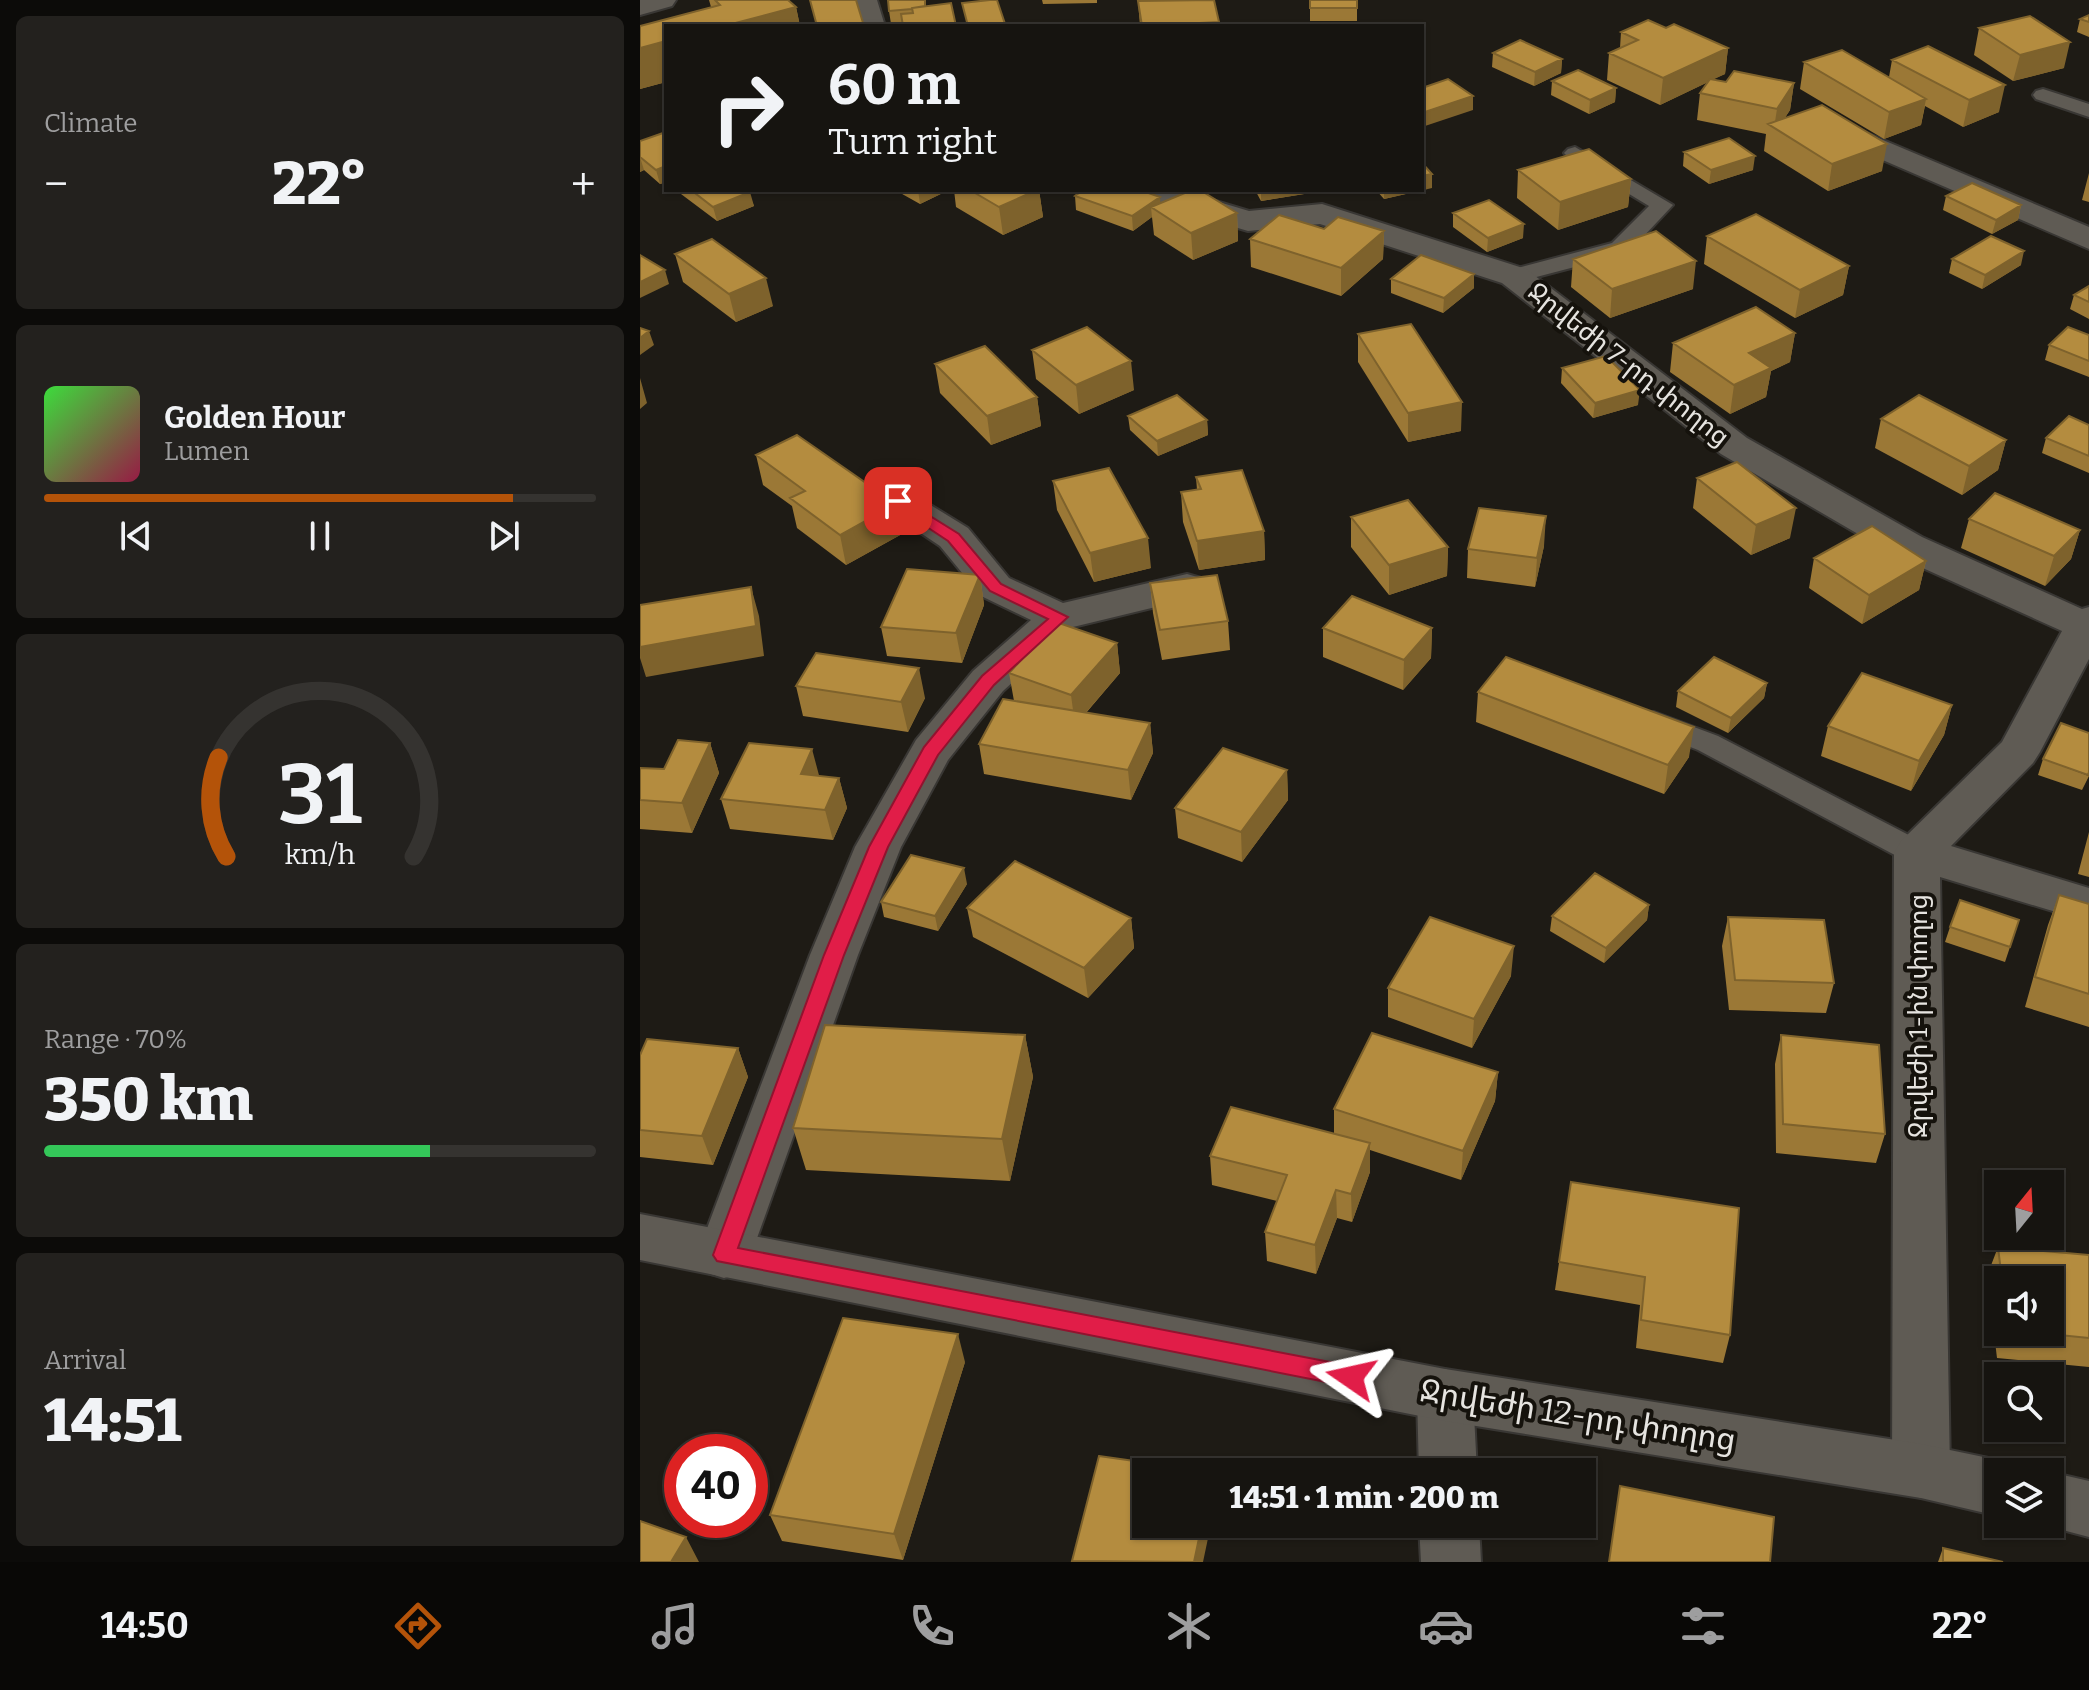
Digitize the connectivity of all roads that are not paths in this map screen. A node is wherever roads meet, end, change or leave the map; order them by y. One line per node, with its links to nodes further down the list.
1 (662, 0): 3 (street)
2 (863, 0): 4 (street)
3 (640, 7)
4 (870, 24)
5 (2043, 95): 6 (lane)
6 (2089, 111)
7 (1815, 120): 10 (street)
8 (1575, 153): 11 (lane)
9 (1152, 192): 11 (street, Ջրվեժի 7-րդ փողոց)
10 (2089, 239)
11 (1514, 276): 15 (street, Ջրվեժի 7-րդ փողոց)
12 (898, 501): 14 (street)
13 (1187, 587): 14 (street)
14 (1059, 617): 20 (street)
15 (2088, 623): 17 (street)
16 (1622, 710): 17 (lane)
17 (1917, 853): 18 (street); 23 (street, Ջրվեժի 1-ին փողոց)
18 (2089, 905)
19 (640, 1237): 20 (street, Ջրվեժի 12-րդ փողոց)
20 (724, 1255): 21 (street, Ջրվեժի 12-րդ փողոց)
21 (1445, 1395): 22 (street); 23 (street, Ջրվեժի 12-րդ փողոց)
22 (1447, 1458)
23 (1921, 1471): 24 (street, Ջրվեժի 12-րդ փողոց)
24 (1984, 1485)
25 (2064, 1503): 26 (street)
26 (2089, 1509)
27 (1450, 1538): 28 (street)
28 (1451, 1562)

